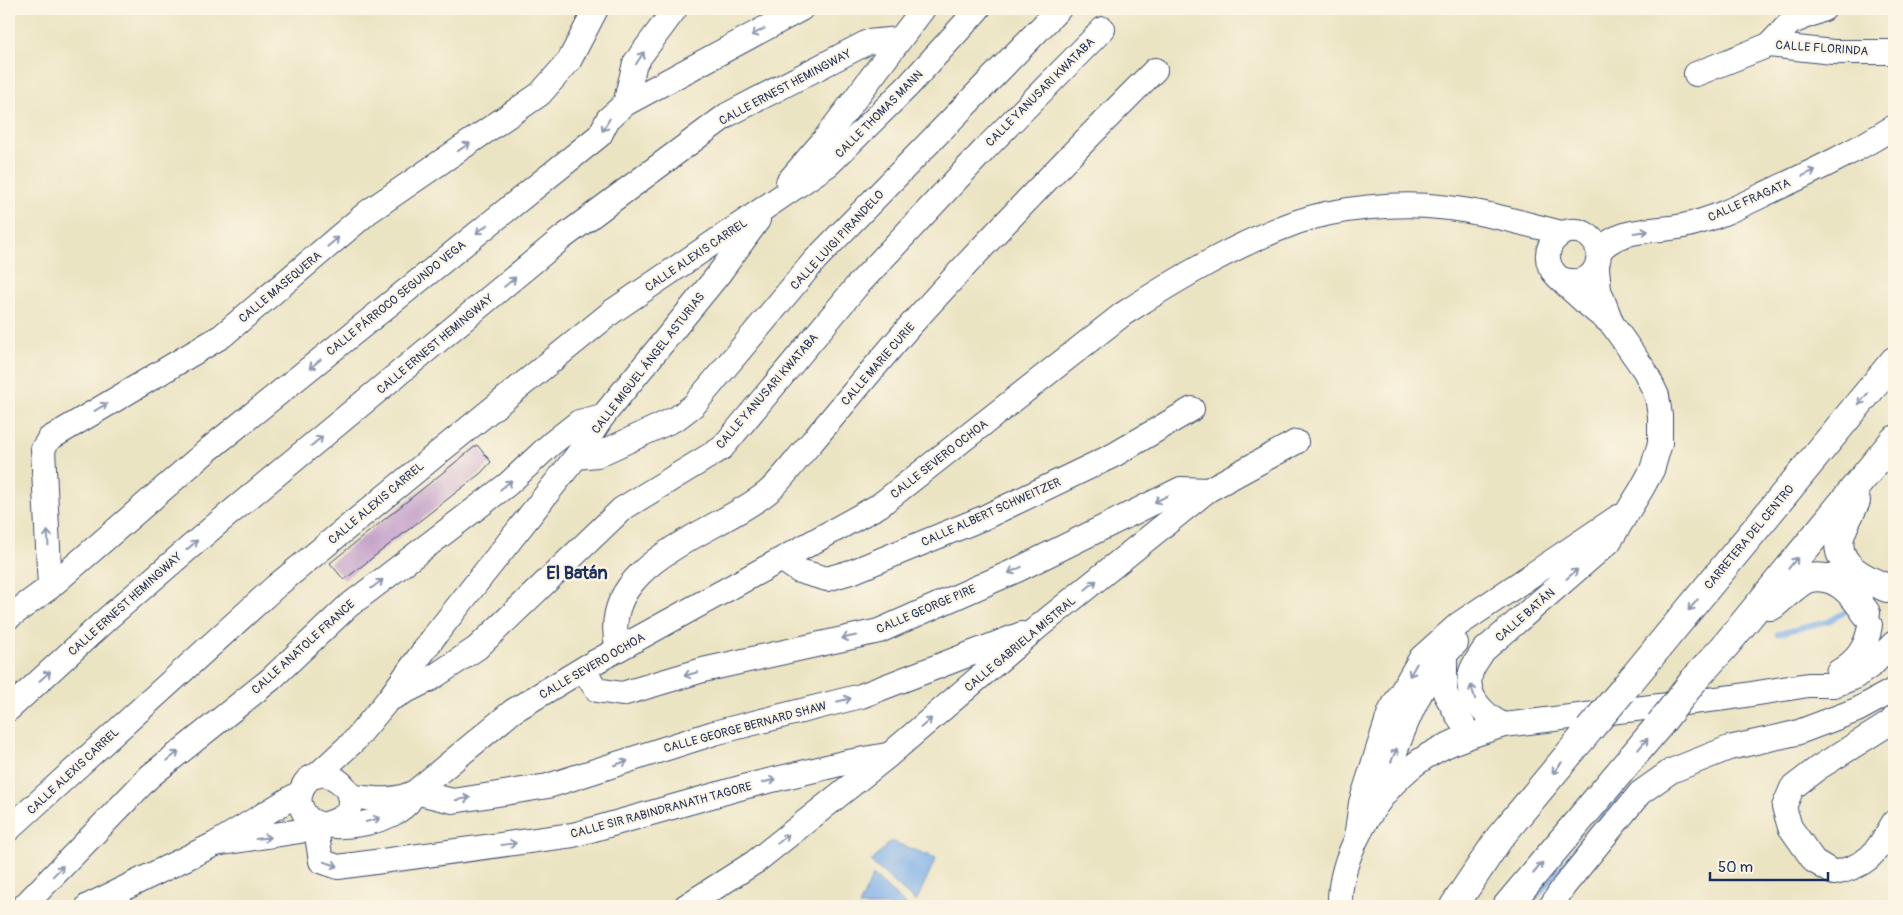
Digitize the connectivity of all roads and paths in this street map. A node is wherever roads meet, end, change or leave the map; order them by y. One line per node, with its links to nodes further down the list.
1 (596, 9): 32 (street, CALLE MASEQUERA, one-way to 1)
2 (676, 9): 14 (street, one-way to 2)
3 (801, 9): 14 (street, CALLE PÁRROCO SEGUNDO VEGA, one-way to 14)
4 (923, 9): 9 (street, CALLE MIGUEL ÁNGEL ASTURIAS)
5 (978, 9): 16 (street, CALLE THOMAS MANN)
6 (1059, 9): 27 (street, CALLE LUIGI PIRANDELO)
7 (1824, 9): 10 (street)
8 (1103, 29): 47 (street, CALLE YANUSARI KWATABA)
9 (900, 39): 16 (street, CALLE MIGUEL ÁNGEL ASTURIAS); 48 (street, CALLE ERNEST HEMINGWAY, one-way to 9)
10 (1769, 45): 11 (street, CALLE FLORINDA); 13 (street, CALLE FLORINDA)
11 (1894, 52)
12 (1155, 70): 42 (street, CALLE MARIE CURIE)
13 (1696, 74)
14 (625, 104): 32 (street, CALLE PÁRROCO SEGUNDO VEGA, one-way to 32)
15 (1894, 127): 19 (street, CALLE FRAGATA, one-way to 15)
16 (768, 206): 24 (street, CALLE MIGUEL ÁNGEL ASTURIAS); 60 (street, CALLE ALEXIS CARREL)
17 (1486, 214): 18 (street, CALLE SEVERO OCHOA); 20 (street, CALLE SEVERO OCHOA); 31 (street, CALLE SEVERO OCHOA)
18 (1562, 233): 19 (street); 20 (street)
19 (1598, 259): 20 (street); 21 (street, CALLE BATÁN)
20 (1555, 274): 21 (street, CALLE BATÁN)
21 (1612, 324): 30 (street, CALLE BATÁN)
22 (1894, 361): 64 (main road, CARRETERA DEL CENTRO, one-way to 64, bridge)
23 (1192, 409): 31 (street, CALLE ALBERT SCHWEITZER)
24 (604, 416): 27 (street, CALLE MIGUEL ÁNGEL ASTURIAS); 66 (street, CALLE ANATOLE FRANCE, one-way to 24)
25 (1894, 440): 28 (main road)
26 (1296, 442): 29 (street, CALLE GABRIELA MISTRAL)
27 (576, 457): 47 (street, CALLE MIGUEL ÁNGEL ASTURIAS)
28 (1872, 467): 33 (main road); 41 (main road, one-way to 28)
29 (1208, 490): 38 (street, CALLE GABRIELA MISTRAL, one-way to 29); 44 (street, CALLE GEORGE PIRE, one-way to 44)
30 (1628, 510): 34 (street, CALLE BATÁN); 50 (street, CALLE BATÁN, one-way to 30)
31 (783, 560): 42 (street, CALLE SEVERO OCHOA)
32 (50, 587): 35 (street, CALLE PÁRROCO SEGUNDO VEGA)
33 (1890, 588): 36 (street)
34 (1513, 589): 37 (street, CALLE BATÁN); 43 (street, CALLE BATÁN)
35 (9, 617)
36 (1868, 619): 39 (street); 41 (main road); 45 (street)
37 (1460, 624): 43 (street, CALLE BATÁN); 61 (street, CALLE BATÁN, one-way to 61)
38 (1038, 627): 53 (street, CALLE GABRIELA MISTRAL, one-way to 38); 56 (street, CALLE GEORGE BERNARD SHAW, one-way to 38)
39 (1894, 635)
40 (1894, 643): 45 (street)
41 (1725, 646): 73 (main road, one-way to 41, bridge)
42 (618, 649): 44 (street, CALLE SEVERO OCHOA)
43 (1445, 654): 51 (street, CALLE BATÁN); 57 (street, CALLE BATÁN, one-way to 43)
44 (586, 667): 56 (street, CALLE SEVERO OCHOA)
45 (1808, 685): 50 (street)
46 (1894, 690): 65 (street)
47 (388, 700): 52 (street, CALLE MIGUEL ÁNGEL ASTURIAS)
48 (9, 709)
49 (1894, 718): 58 (street)
50 (1504, 725): 51 (street)
51 (1469, 735): 57 (street)
52 (354, 741): 54 (street, CALLE MIGUEL ÁNGEL ASTURIAS); 55 (street, CALLE MIGUEL ÁNGEL ASTURIAS)
53 (889, 755): 59 (street, CALLE SIR RABINDRANATH TAGORE, one-way to 53); 63 (street, CALLE GABRIELA MISTRAL, one-way to 53)
54 (308, 784): 55 (street); 59 (street); 62 (street)
55 (348, 791): 56 (street); 59 (street)
56 (415, 792): 59 (street, one-way to 56)
57 (1380, 802): 61 (street)
58 (1894, 822)
59 (321, 824): 62 (street, one-way to 59)
60 (9, 829)
61 (1356, 838): 70 (street)
62 (215, 844): 67 (street)
63 (756, 862): 68 (street, CALLE GABRIELA MISTRAL); 69 (street, CALLE GABRIELA MISTRAL)
64 (1473, 875): 71 (main road); 72 (main road, CARRETERA DEL CENTRO)
65 (1564, 896): 74 (street)
66 (24, 906)
67 (88, 906)
68 (686, 906)
69 (719, 906)
70 (1340, 906)
71 (1441, 906)
72 (1454, 906)
73 (1507, 906)
74 (1551, 906)

